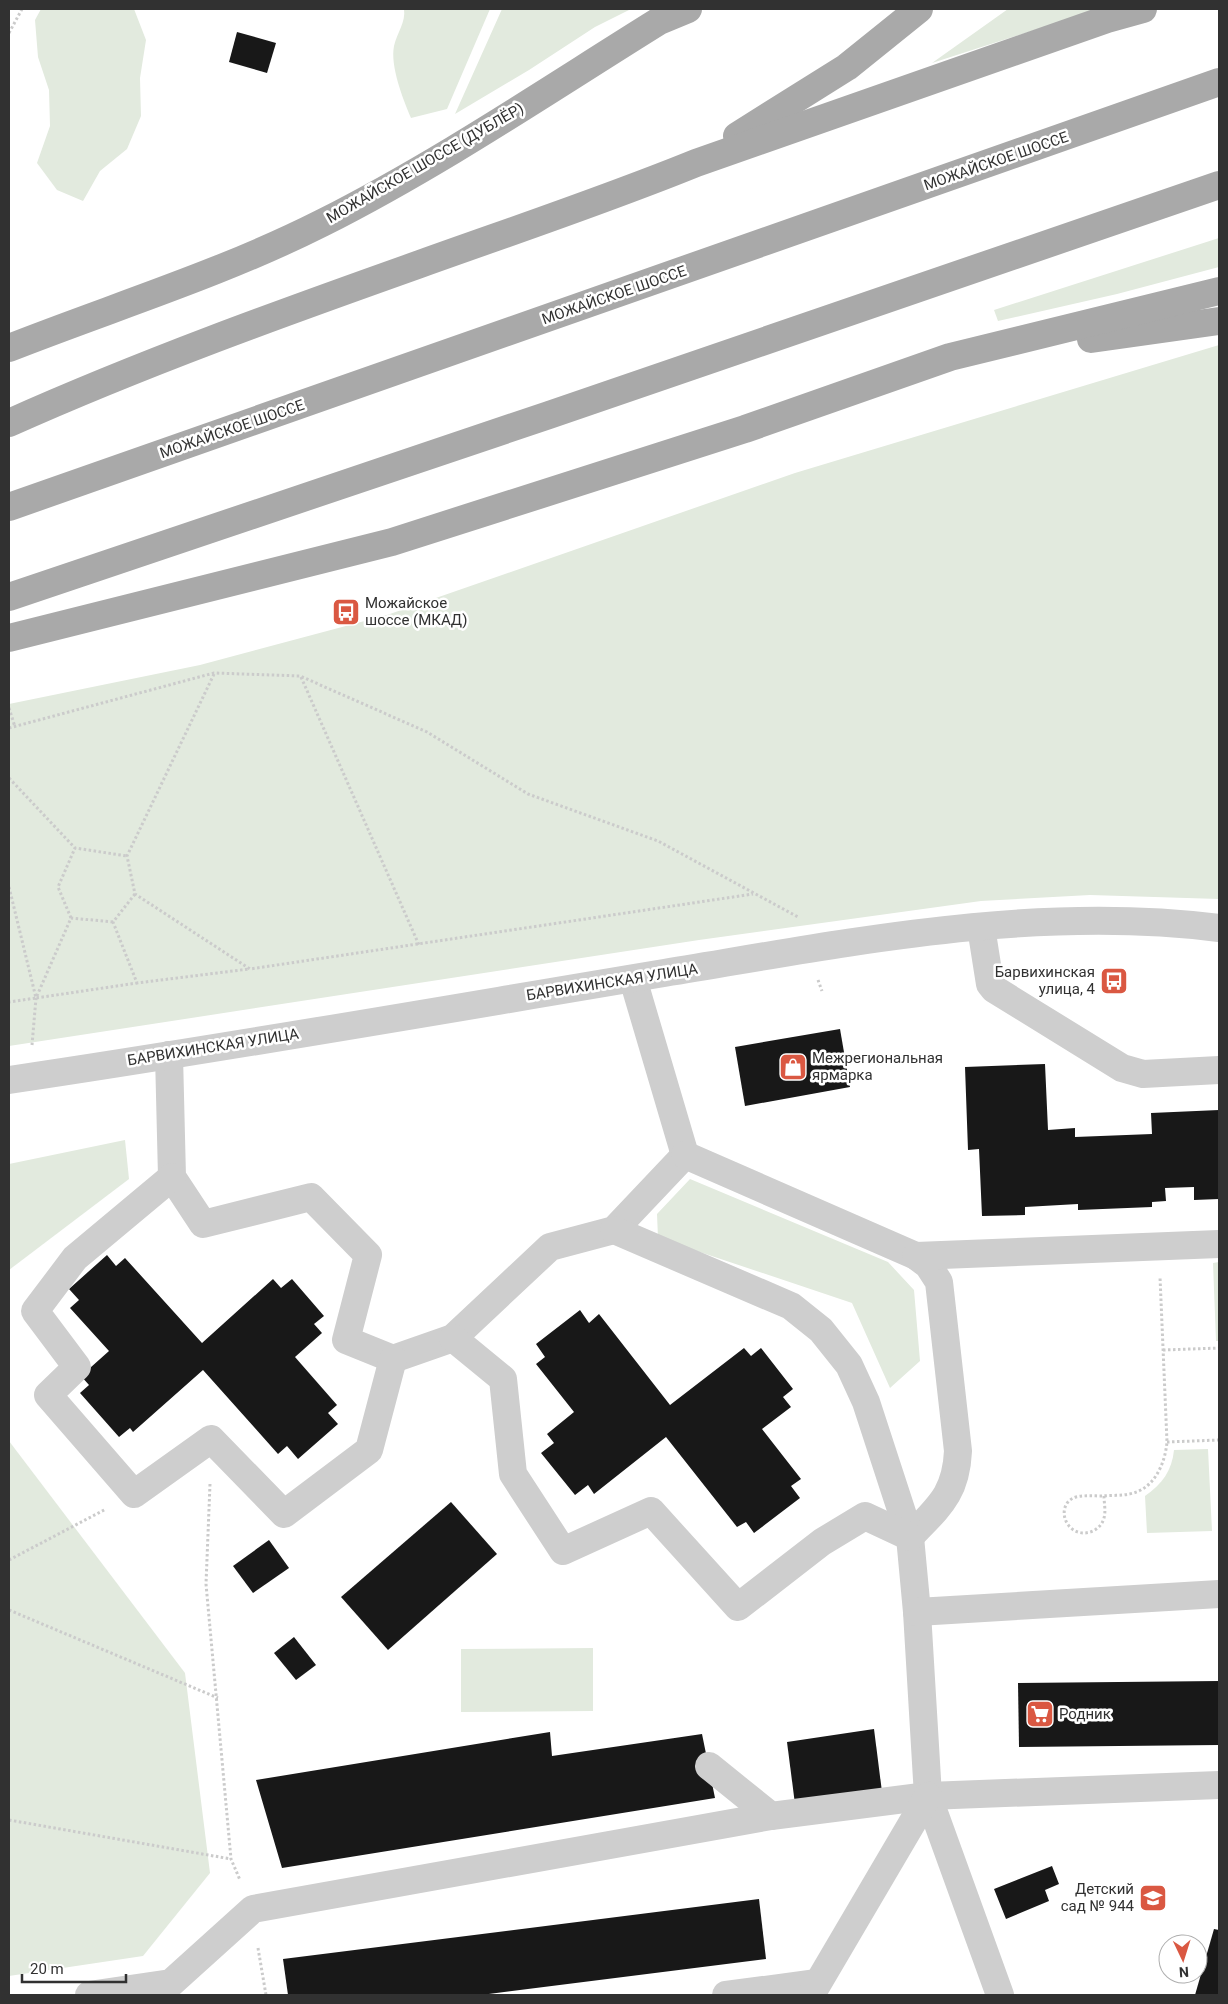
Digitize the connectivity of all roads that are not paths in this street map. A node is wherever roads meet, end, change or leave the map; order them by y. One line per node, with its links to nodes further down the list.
1 (688, 9): 9 (main road, МОЖАЙСКОЕ ШОССЕ (ДУБЛЁР))
2 (919, 9): 5 (main road)
3 (1143, 9): 5 (main road)
4 (1219, 82): 12 (main road, МОЖАЙСКОЕ ШОССЕ)
5 (696, 163): 11 (main road)
6 (1219, 185): 13 (main road)
7 (1219, 291): 10 (main road)
8 (1219, 322): 10 (main road)
9 (9, 348)
10 (950, 357): 14 (main road)
11 (9, 423)
12 (9, 507)
13 (9, 597)
14 (9, 638)
15 (981, 927): 16 (street, БАРВИХИНСКАЯ УЛИЦА); 17 (street, БАРВИХИНСКАЯ УЛИЦА); 19 (street)
16 (1219, 928)
17 (633, 978): 18 (street, БАРВИХИНСКАЯ УЛИЦА); 21 (street)
18 (170, 1055): 20 (street, БАРВИХИНСКАЯ УЛИЦА); 22 (street)
19 (1219, 1070)
20 (9, 1080)
21 (685, 1155): 23 (street); 25 (street)
22 (172, 1177): 27 (street); 27 (street)
23 (614, 1230): 26 (street); 28 (street)
24 (1219, 1244): 25 (street)
25 (916, 1256): 28 (street)
26 (453, 1338): 27 (street); 28 (street)
27 (393, 1359)
28 (910, 1538): 30 (street)
29 (1219, 1594): 30 (street)
30 (917, 1612): 33 (street)
31 (709, 1766): 34 (street)
32 (1219, 1785): 33 (street)
33 (928, 1796): 34 (street); 35 (street); 38 (street)
34 (771, 1816): 36 (street)
35 (817, 1991): 37 (street)
36 (90, 1995)
37 (726, 1995)
38 (1000, 1995)

